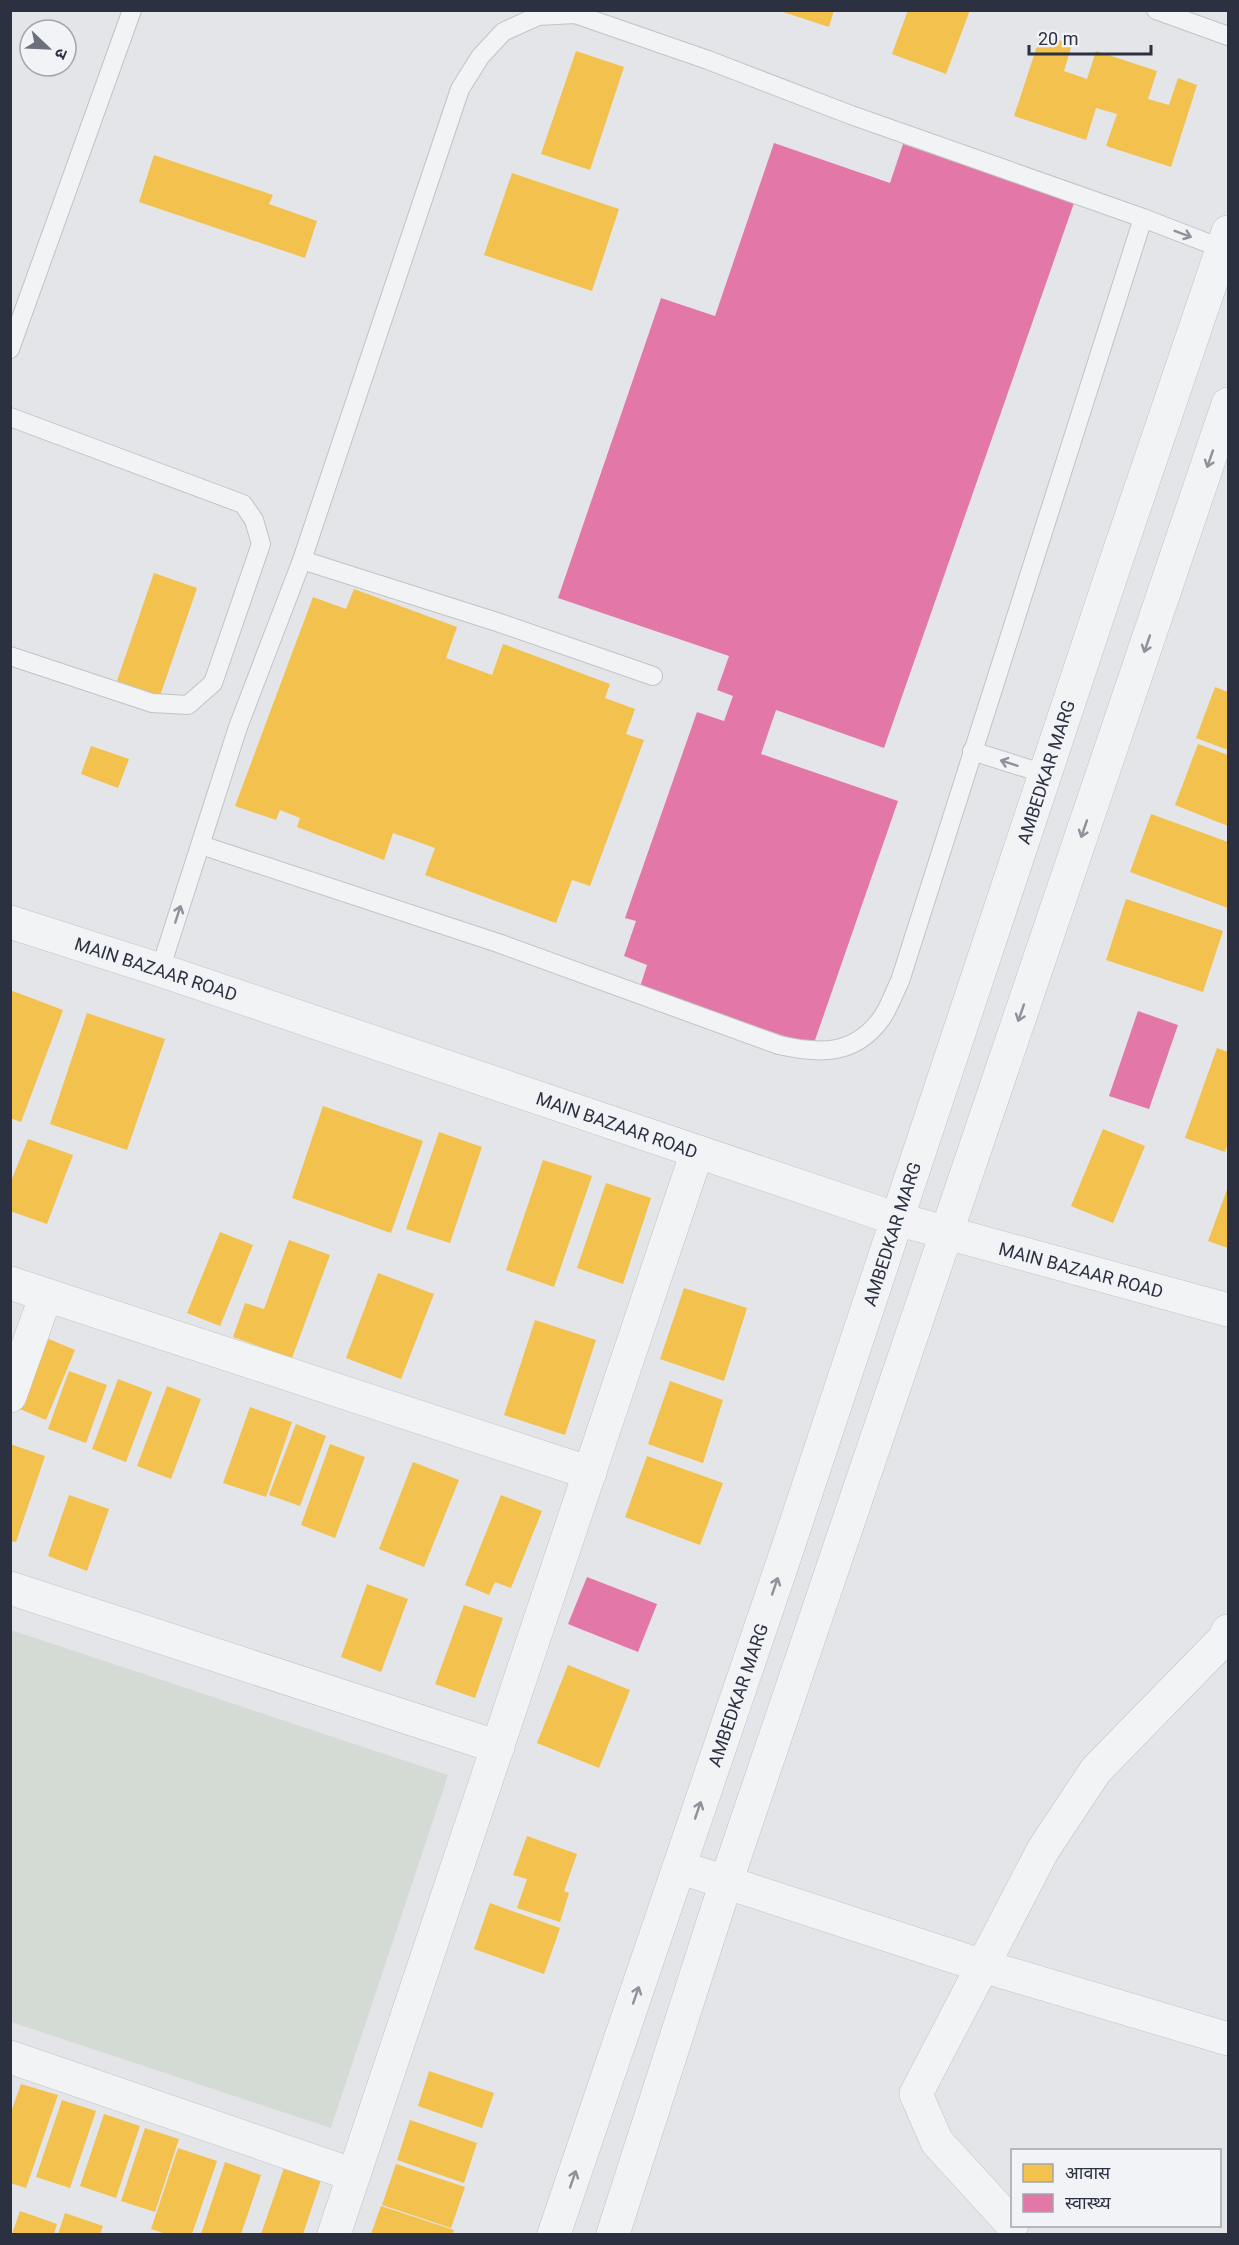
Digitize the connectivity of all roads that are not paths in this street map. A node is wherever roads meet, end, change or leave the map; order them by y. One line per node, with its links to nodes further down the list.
1 (132, 10): 6 (lane)
2 (1156, 10): 3 (lane)
3 (1228, 36)
4 (1143, 218): 5 (lane, one-way to 5); 9 (lane); 12 (lane)
5 (1226, 241): 13 (street, AMBEDKAR MARG)
6 (10, 349)
7 (1228, 404): 19 (street, one-way to 19)
8 (10, 417): 10 (lane)
9 (302, 560): 11 (lane); 14 (lane)
10 (10, 656)
11 (653, 676)
12 (972, 751): 13 (lane, one-way to 12); 14 (lane)
13 (1045, 774): 18 (street, AMBEDKAR MARG)
14 (201, 845): 16 (lane, one-way to 14)
15 (10, 922): 16 (street, MAIN BAZAAR ROAD)
16 (160, 970): 17 (street, MAIN BAZAAR ROAD)
17 (697, 1152): 18 (street, MAIN BAZAAR ROAD); 24 (street)
18 (897, 1219): 19 (street, MAIN BAZAAR ROAD); 28 (street, AMBEDKAR MARG, one-way to 18)
19 (946, 1233): 22 (street, MAIN BAZAAR ROAD); 29 (street)
20 (10, 1283): 21 (street)
21 (46, 1295): 23 (street); 24 (street)
22 (1228, 1310)
23 (10, 1396)
24 (590, 1473): 27 (street)
25 (10, 1588): 27 (street)
26 (1228, 1631): 30 (street)
27 (498, 1747): 33 (street)
28 (679, 1867): 29 (street); 36 (street, AMBEDKAR MARG, one-way to 28)
29 (726, 1882): 30 (street); 37 (street)
30 (983, 1966): 31 (street); 34 (street)
31 (1228, 2039)
32 (10, 2057): 33 (street)
33 (354, 2175): 35 (street)
34 (1011, 2223)
35 (334, 2235)
36 (554, 2235)
37 (613, 2235)

